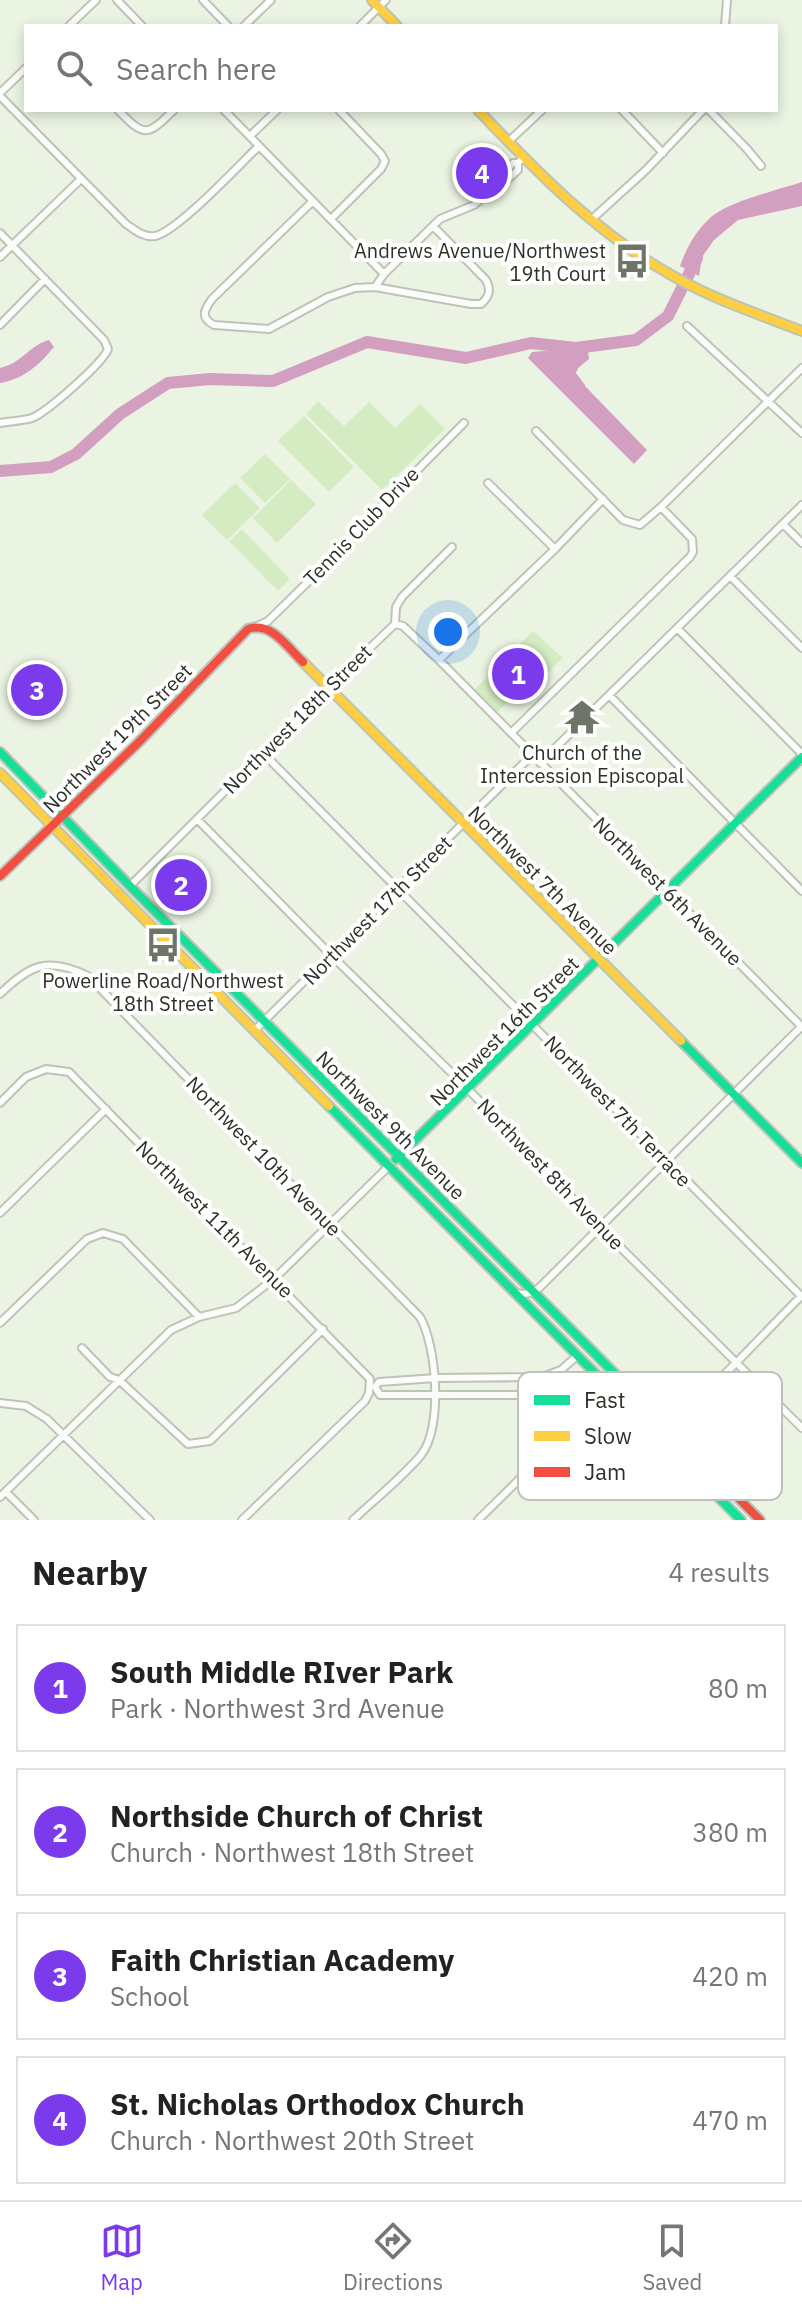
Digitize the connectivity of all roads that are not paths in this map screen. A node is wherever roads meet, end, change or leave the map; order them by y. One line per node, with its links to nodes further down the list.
1 (96, 0): 7 (street)
2 (117, 0): 8 (street)
3 (203, 0): 9 (street)
4 (271, 0): 10 (street)
5 (727, 0): 13 (street)
6 (379, 2): 11 (street); 12 (main road)
7 (71, 24)
8 (140, 24)
9 (226, 24)
10 (246, 24)
11 (362, 24)
12 (396, 24)
13 (725, 24)
14 (24, 70): 15 (street)
15 (0, 94): 32 (street)
16 (120, 112): 17 (street)
17 (172, 112)
18 (226, 112): 26 (street)
19 (275, 112): 26 (street)
20 (341, 112): 34 (street)
21 (480, 112): 27 (main road)
22 (540, 112): 27 (street)
23 (624, 112): 29 (street)
24 (704, 112): 29 (street)
25 (708, 112): 31 (street)
26 (250, 136): 28 (street)
27 (508, 142): 30 (main road)
28 (259, 146): 32 (street); 33 (street)
29 (663, 153): 35 (street)
30 (521, 161): 35 (main road); 36 (street)
31 (761, 166)
32 (81, 179): 38 (street)
33 (313, 201): 34 (street); 42 (street)
34 (331, 219): 40 (street)
35 (591, 220): 45 (main road)
36 (433, 226): 40 (street); 42 (street)
37 (0, 233): 38 (street)
38 (12, 245): 39 (street); 41 (street)
39 (0, 257)
40 (384, 274): 42 (street)
41 (45, 279): 43 (street); 48 (street)
42 (375, 287)
43 (0, 325)
44 (687, 326): 47 (street)
45 (802, 331)
46 (802, 368): 47 (street)
47 (769, 401): 51 (street); 55 (street)
48 (0, 423)
49 (464, 423): 62 (street, Tennis Club Drive)
50 (536, 431): 53 (street)
51 (802, 433)
52 (488, 483): 59 (street)
53 (603, 499): 55 (street); 59 (street)
54 (802, 505): 56 (street)
55 (661, 507): 68 (street)
56 (783, 524): 57 (street); 60 (street)
57 (802, 543)
58 (452, 547): 61 (street, Northwest 18th Street)
59 (555, 549): 65 (street)
60 (730, 576): 63 (street); 64 (street)
61 (395, 624): 65 (street, Northwest 6th Avenue); 66 (street, Northwest 18th Street)
62 (257, 626): 66 (main road, Northwest 7th Avenue); 75 (main road, Northwest 19th Street)
63 (677, 628): 67 (street); 72 (street)
64 (802, 648)
65 (439, 660): 68 (street, Northwest 6th Avenue)
66 (329, 687): 70 (street, Northwest 18th Street); 77 (main road, Northwest 7th Avenue)
67 (609, 695): 73 (street); 78 (street)
68 (511, 733): 71 (street, Northwest 6th Avenue)
69 (0, 752): 75 (main road, Northwest 9th Avenue)
70 (264, 754): 76 (street, Northwest 18th Street); 82 (street, Northwest 7th Terrace)
71 (532, 755): 73 (street, Northwest 6th Avenue); 77 (street, Northwest 17th Street)
72 (802, 756): 78 (main road, Northwest 16th Street)
73 (540, 763): 83 (street, Northwest 6th Avenue)
74 (0, 773): 79 (main road, Northwest 9th Avenue)
75 (62, 816): 79 (main road, Northwest 19th Street); 81 (main road, Northwest 9th Avenue)
76 (197, 819): 81 (street, Northwest 18th Street); 85 (street, Northwest 8th Avenue)
77 (464, 823): 82 (street, Northwest 17th Street); 86 (main road, Northwest 7th Avenue)
78 (736, 824): 83 (main road, Northwest 16th Street); 84 (street)
79 (52, 825): 80 (main road, Northwest 19th Street); 91 (main road, Northwest 9th Avenue)
80 (0, 876)
81 (130, 886): 88 (main road, Northwest 9th Avenue)
82 (398, 890): 85 (street, Northwest 17th Street); 89 (street, Northwest 7th Terrace)
83 (667, 891): 86 (main road, Northwest 16th Street); 90 (street, Northwest 6th Avenue)
84 (802, 891)
85 (332, 956): 88 (street, Northwest 17th Street); 92 (street, Northwest 8th Avenue)
86 (599, 960): 89 (main road, Northwest 16th Street); 93 (main road, Northwest 7th Avenue)
87 (0, 994): 101 (street, Northwest 10th Avenue)
88 (265, 1020): 91 (street, Northwest 17th Street); 96 (main road, Northwest 9th Avenue)
89 (533, 1025): 92 (main road, Northwest 16th Street); 97 (street, Northwest 7th Terrace)
90 (802, 1027): 93 (street)
91 (254, 1031): 99 (main road, Northwest 9th Avenue)
92 (468, 1089): 96 (main road, Northwest 16th Street); 102 (street, Northwest 8th Avenue)
93 (733, 1093): 97 (street); 98 (main road, Northwest 7th Avenue)
94 (0, 1103): 95 (street, Northwest 11th Avenue)
95 (106, 1109): 100 (street); 103 (street, Northwest 11th Avenue)
96 (399, 1157): 99 (main road, Northwest 16th Street); 105 (main road, Northwest 9th Avenue)
97 (666, 1161): 102 (street); 106 (street, Northwest 7th Terrace)
98 (802, 1163)
99 (389, 1166): 101 (street, Northwest 16th Street); 104 (main road, Northwest 9th Avenue)
100 (0, 1213)
101 (330, 1224): 103 (street, Northwest 16th Street); 119 (street, Northwest 10th Avenue)
102 (600, 1227): 105 (street); 112 (street, Northwest 8th Avenue)
103 (274, 1279): 107 (street, Northwest 16th Street); 109 (street, Northwest 11th Avenue)
104 (515, 1293): 105 (street); 111 (main road, Northwest 9th Avenue)
105 (534, 1293): 116 (main road, Northwest 9th Avenue)
106 (802, 1296): 112 (street)
107 (199, 1317): 108 (street); 121 (street, Northwest 16th Street)
108 (0, 1323)
109 (323, 1329): 121 (street); 122 (street, Northwest 11th Avenue)
110 (82, 1348): 121 (street)
111 (577, 1356): 113 (street); 115 (main road, Northwest 9th Avenue)
112 (737, 1362): 117 (street); 118 (street, Northwest 8th Avenue)
113 (561, 1370): 114 (street)
114 (556, 1372)
115 (593, 1372)
116 (614, 1372)
117 (727, 1372)
118 (747, 1372)
119 (436, 1378): 120 (street); 122 (street); 123 (street, Northwest 10th Avenue)
120 (518, 1378)
121 (119, 1380): 128 (street, Northwest 16th Street)
122 (372, 1387): 123 (street); 135 (street)
123 (435, 1394): 124 (street); 136 (street, Northwest 10th Avenue)
124 (518, 1395)
125 (0, 1403): 128 (street)
126 (782, 1408): 127 (street, Northwest 8th Avenue)
127 (802, 1428)
128 (62, 1434): 130 (street, Northwest 16th Street); 134 (street)
129 (518, 1480): 137 (street)
130 (3, 1494): 133 (street)
131 (721, 1500): 138 (main road, Northwest 9th Avenue)
132 (740, 1500): 139 (main road, Northwest 9th Avenue)
133 (34, 1520)
134 (150, 1520)
135 (242, 1520)
136 (353, 1520)
137 (478, 1520)
138 (741, 1520)
139 (760, 1520)

